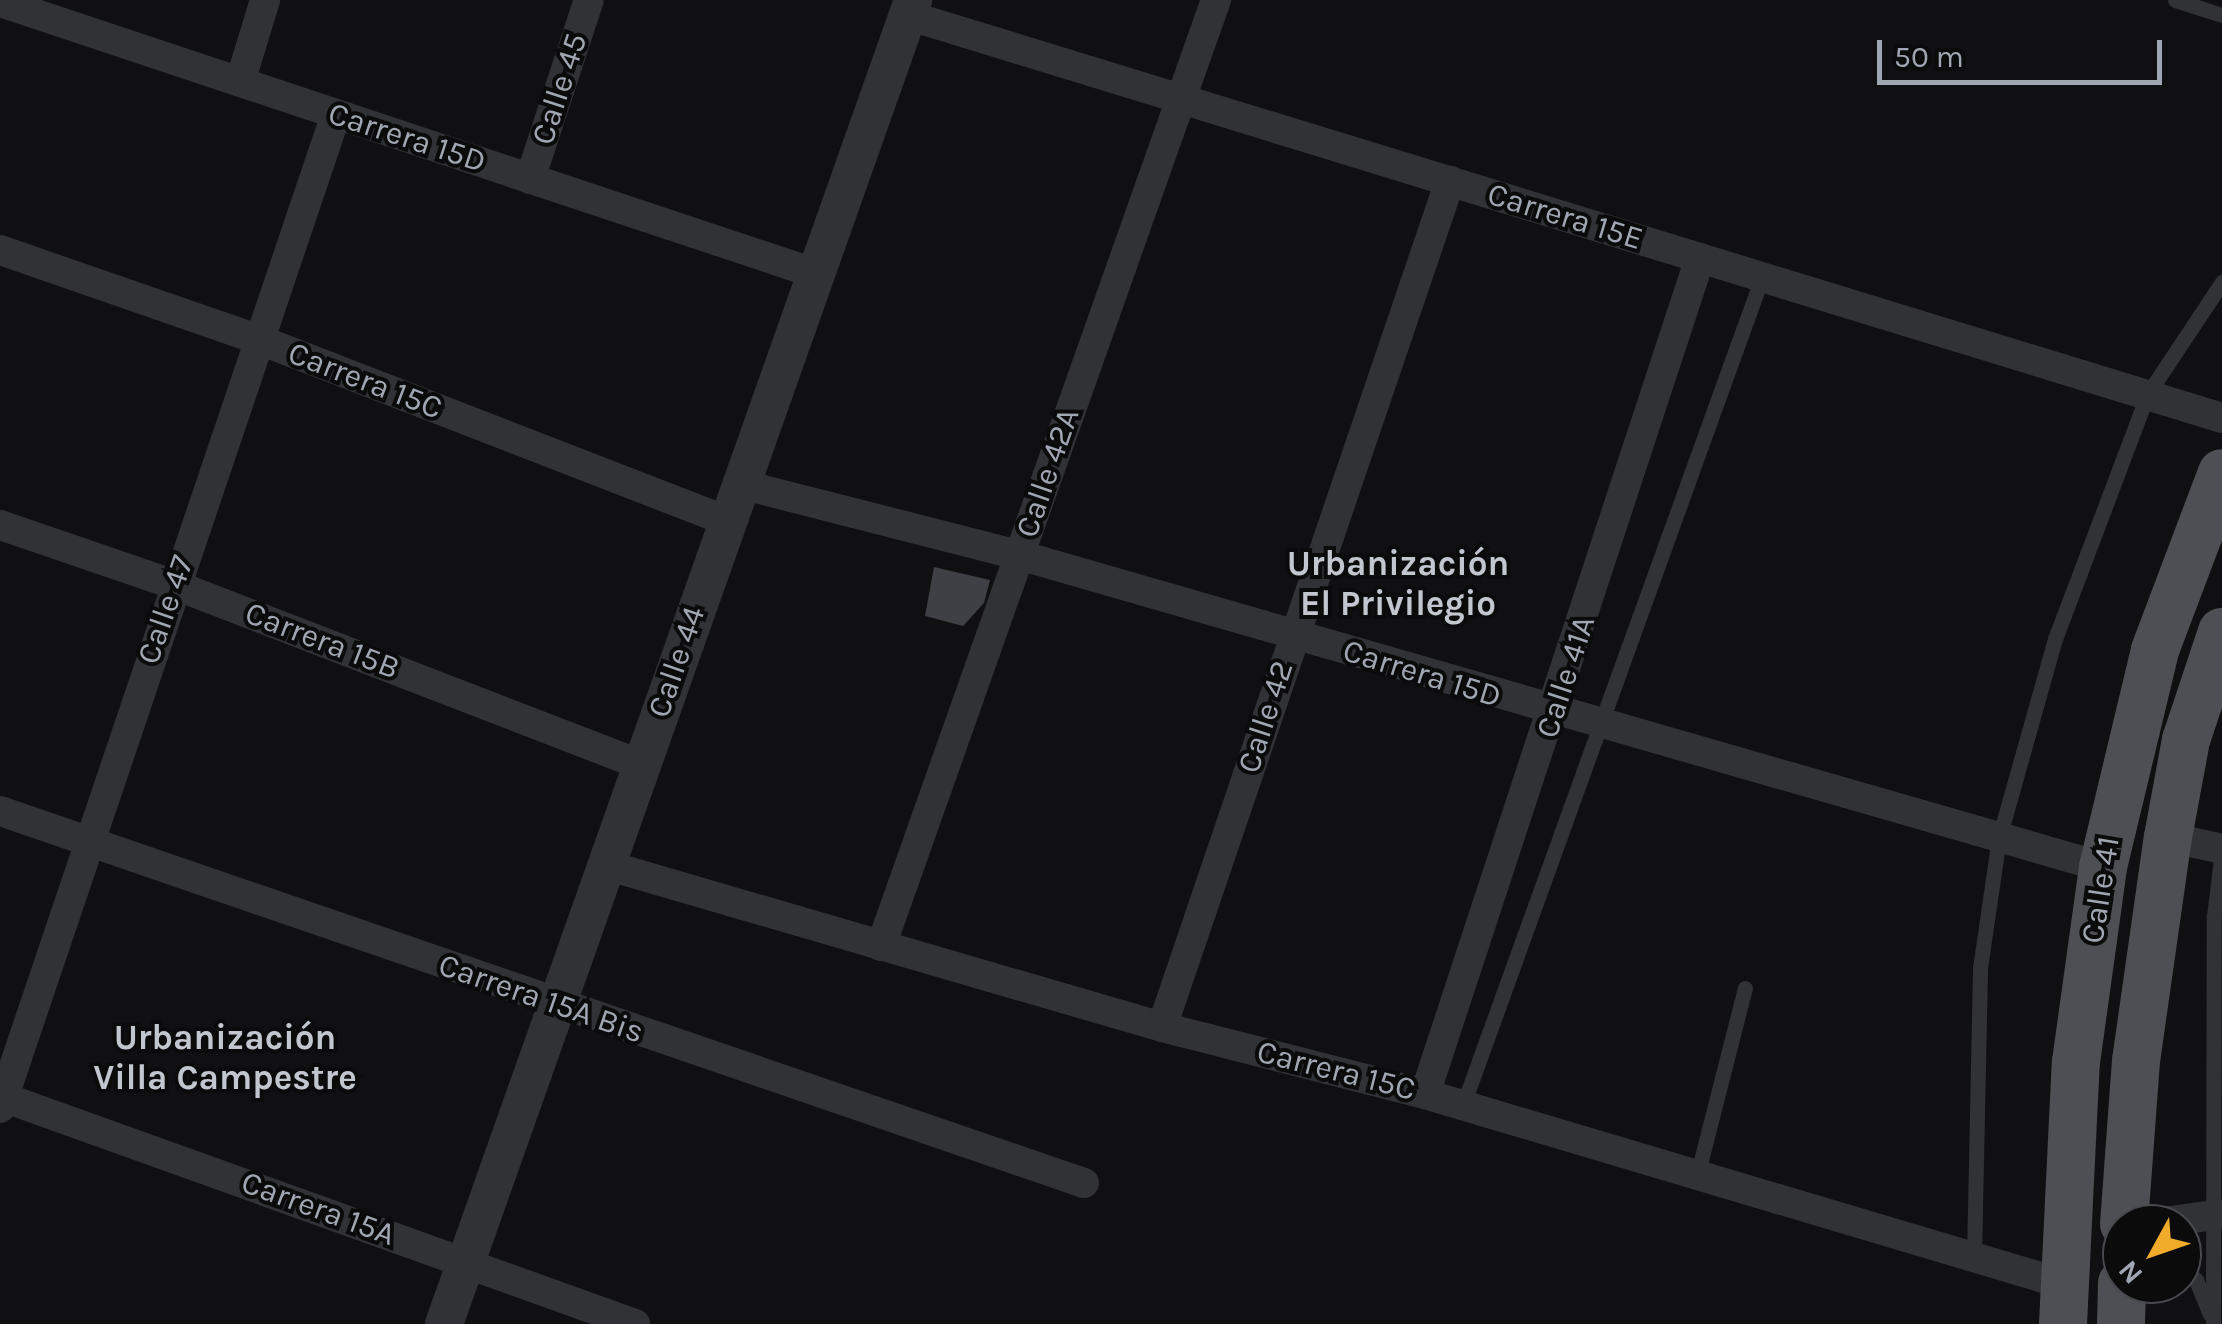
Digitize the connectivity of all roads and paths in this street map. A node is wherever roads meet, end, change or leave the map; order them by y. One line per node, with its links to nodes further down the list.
1 (266, 0): 8 (street)
2 (589, 0): 11 (street, Calle 45)
3 (1216, 0): 9 (street, Calle 42A)
4 (2175, 0): 7 (lane)
5 (0, 2): 8 (street, Carrera 15D)
6 (910, 7): 9 (street, Carrera 15E); 15 (street, Calle 44)
7 (2222, 15)
8 (240, 82): 10 (street, Carrera 15D)
9 (1179, 98): 12 (street, Carrera 15E); 25 (street, Calle 42A)
10 (336, 114): 11 (street, Carrera 15D); 18 (street, Calle 47)
11 (530, 179): 15 (street, Carrera 15D)
12 (1450, 181): 14 (street, Carrera 15E); 28 (street, Calle 42)
13 (0, 250): 18 (street, Carrera 15C)
14 (1700, 258): 16 (street, Carrera 15E); 29 (street, Calle 41A)
15 (814, 273): 22 (street, Calle 44)
16 (1762, 276): 19 (street, Carrera 15E); 30 (lane)
17 (2222, 282): 19 (lane)
18 (260, 340): 23 (street, Carrera 15C); 26 (street, Calle 47)
19 (2148, 395): 20 (street, Carrera 15E); 34 (lane)
20 (2222, 418)
21 (2222, 473): 38 (main road, Calle 41)
22 (740, 484): 23 (street, Calle 44); 25 (street, Carrera 15D)
23 (727, 521): 31 (street, Calle 44)
24 (0, 525): 26 (street, Carrera 15B)
25 (1020, 554): 28 (street, Carrera 15D); 39 (street, Calle 42A)
26 (175, 584): 31 (street, Carrera 15B); 35 (street, Calle 47)
27 (2222, 632): 33 (main road, Calle 41)
28 (1292, 636): 29 (street, Carrera 15D); 42 (street, Calle 42)
29 (1555, 714): 30 (street, Carrera 15D); 43 (street, Calle 41A)
30 (1601, 727): 34 (street, Carrera 15D); 45 (lane)
31 (641, 765): 37 (street, Calle 44)
32 (0, 811): 35 (street, Carrera 15A Bis)
33 (2168, 837): 36 (street); 48 (main road, Calle 41)
34 (1998, 838): 38 (street, Carrera 15D); 50 (lane)
35 (88, 842): 41 (street, Carrera 15A Bis); 44 (street, Calle 47)
36 (2222, 850): 49 (lane)
37 (606, 865): 39 (street, Carrera 15C); 41 (street, Calle 44)
38 (2103, 866): 53 (main road, Calle 41)
39 (880, 946): 42 (street, Carrera 15C)
40 (1745, 988): 46 (lane)
41 (556, 1005): 47 (street, Carrera 15A Bis); 51 (street, Calle 44)
42 (1162, 1027): 43 (street, Carrera 15C)
43 (1425, 1094): 45 (street, Carrera 15C)
44 (1, 1101): 51 (street, Carrera 15A)
45 (1463, 1105): 46 (street, Carrera 15C)
46 (1697, 1176): 50 (street, Carrera 15C)
47 (1084, 1183)
48 (2125, 1204)
49 (2217, 1213): 54 (lane)
50 (1974, 1257): 53 (street, Carrera 15C)
51 (466, 1262): 55 (street, Calle 44); 56 (street, Carrera 15A)
52 (2202, 1294): 54 (lane)
53 (2063, 1304)
54 (2214, 1323)
55 (444, 1324)
56 (634, 1324)

